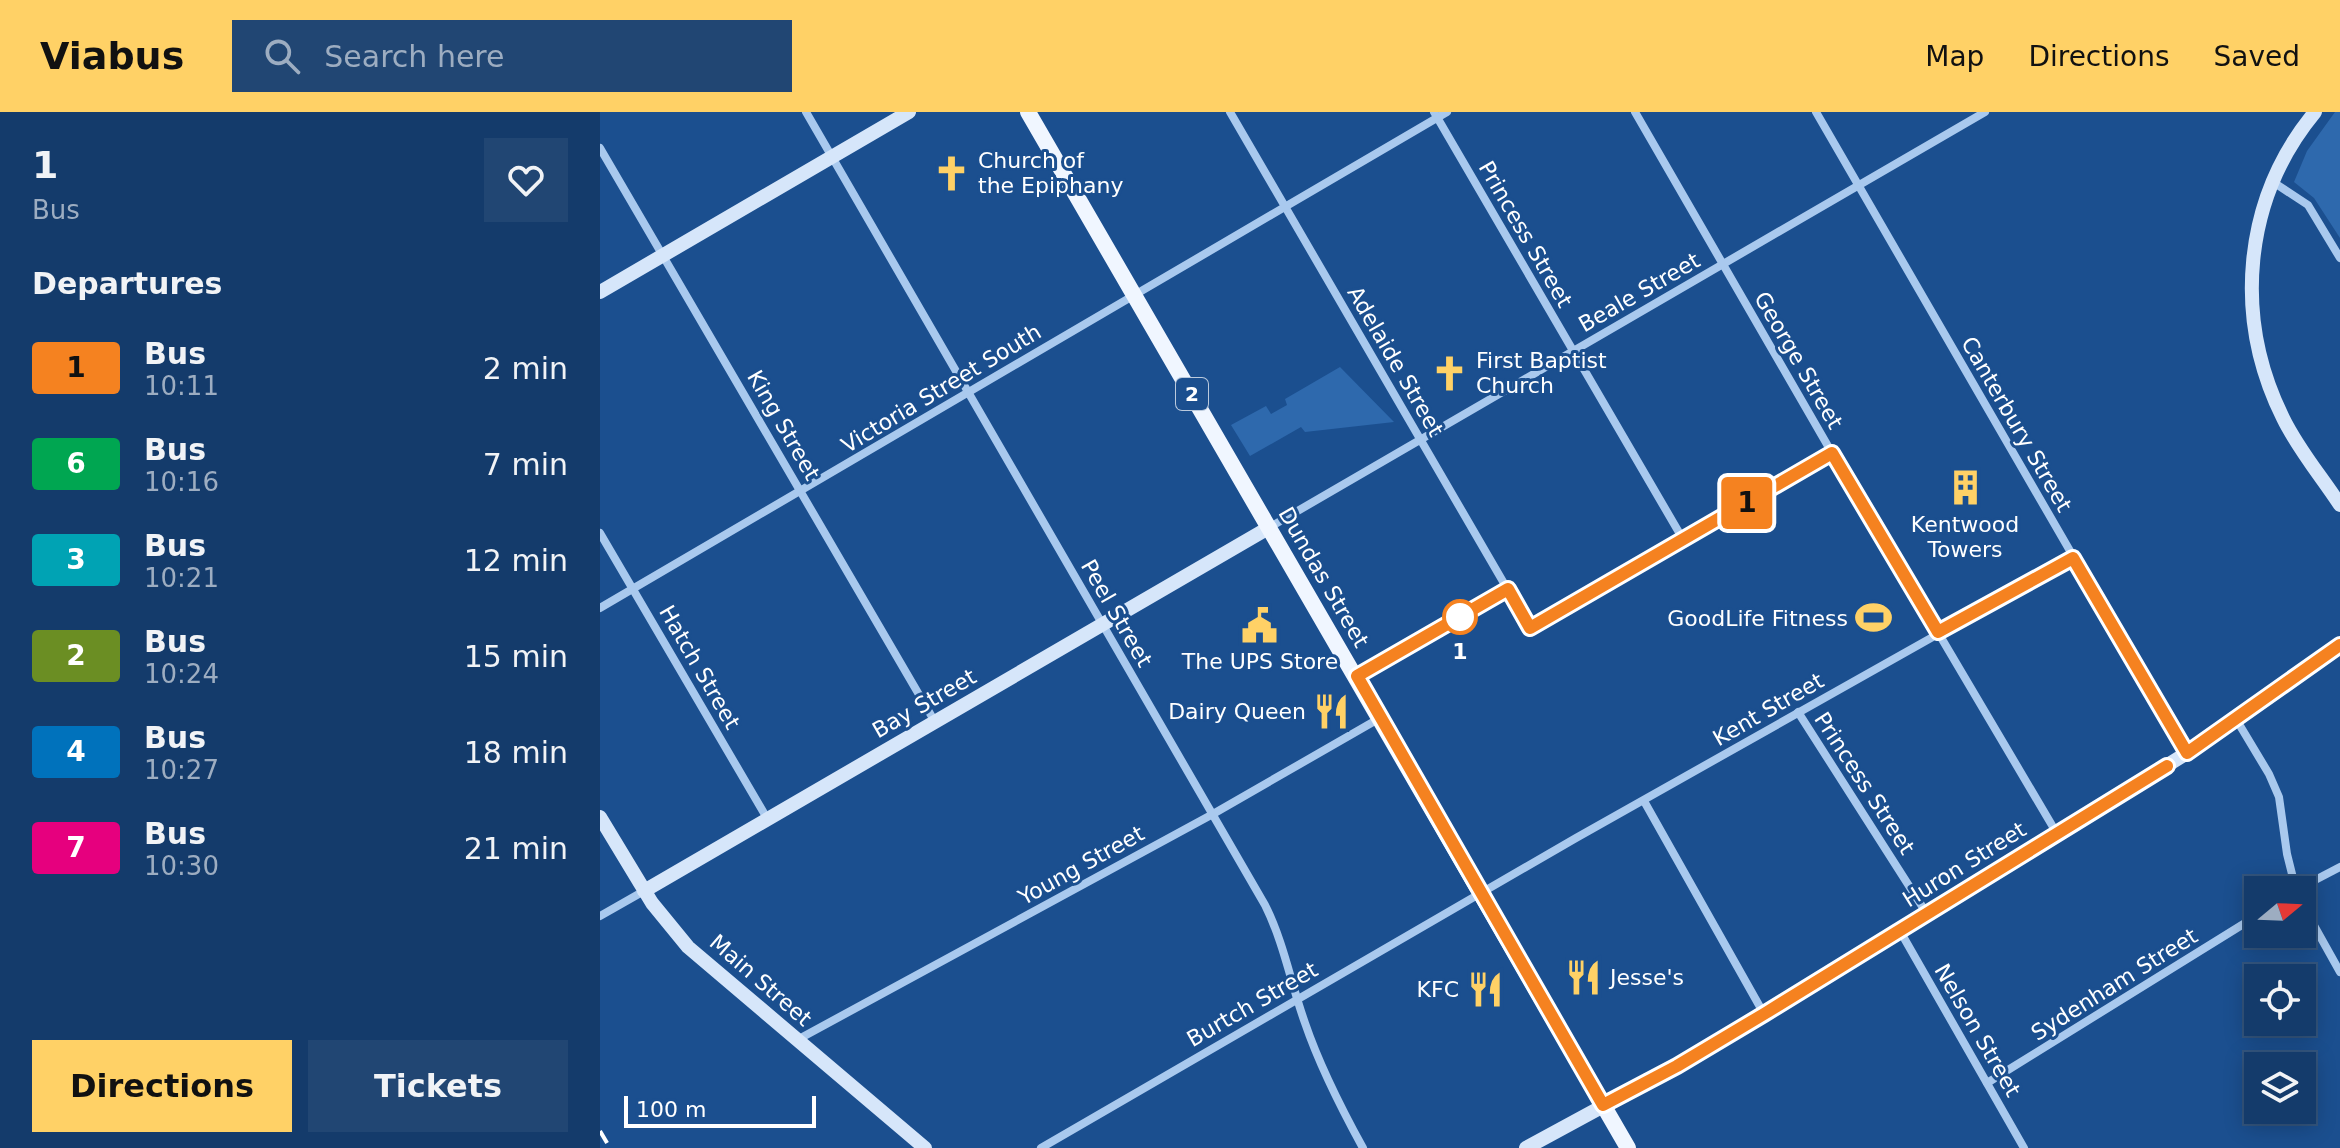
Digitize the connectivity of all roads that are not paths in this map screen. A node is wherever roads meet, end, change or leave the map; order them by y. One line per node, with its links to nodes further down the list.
1 (806, 112): 12 (street, Peel Street)
2 (909, 112): 12 (main road)
3 (1028, 112): 20 (main road, Dundas Street / 2)
4 (1230, 112): 15 (street, Adelaide Street)
5 (1447, 112): 10 (street, Victoria Street South)
6 (1635, 112): 18 (street, George Street)
7 (1816, 112): 14 (street, Canterbury Street)
8 (1985, 112): 14 (street, Beale Street)
9 (2315, 112): 13 (main road)
10 (1436, 115): 15 (street, Victoria Street South); 21 (street, Princess Street)
11 (600, 148): 16 (street, King Street)
12 (833, 157): 16 (main road); 22 (street, Peel Street)
13 (2273, 182): 17 (street); 26 (main road)
14 (1860, 185): 18 (street, Beale Street); 30 (street, Canterbury Street)
15 (1285, 206): 20 (street, Victoria Street South); 23 (street, Adelaide Street)
16 (663, 255): 19 (main road); 25 (street, King Street)
17 (2340, 258)
18 (1723, 264): 21 (street, Beale Street); 24 (street, George Street)
19 (600, 292)
20 (1134, 294): 22 (street, Victoria Street South); 27 (main road, Dundas Street / 2)
21 (1574, 351): 23 (street, Beale Street); 29 (street, Princess Street)
22 (969, 393): 25 (street, Victoria Street South); 33 (street, Peel Street)
23 (1420, 440): 27 (street, Beale Street); 29 (street, Adelaide Street)
24 (1832, 453): 29 (street); 34 (street, George Street)
25 (802, 491): 31 (street, Victoria Street South); 39 (street, King Street)
26 (2340, 505)
27 (1270, 527): 33 (main road, Bay Street); 37 (main road, Dundas Street / 2)
28 (600, 533): 31 (street, Hatch Street)
29 (1684, 541)
30 (2073, 558): 34 (street, Kent Street); 40 (street, Canterbury Street)
31 (632, 588): 32 (street, Victoria Street South); 44 (street, Hatch Street)
32 (600, 608)
33 (1104, 624): 39 (main road, Bay Street); 42 (street, Peel Street)
34 (1938, 632): 36 (street, Kent Street); 45 (street, George Street)
35 (2340, 646): 38 (main road, Huron Street)
36 (1798, 712): 41 (street, Kent Street); 51 (street, Princess Street)
37 (1380, 718): 42 (street, Young Street); 50 (main road, Dundas Street / 2)
38 (2236, 719): 40 (main road, Huron Street); 47 (street)
39 (935, 722): 44 (main road, Bay Street)
40 (2187, 753): 45 (main road, Huron Street)
41 (1644, 801): 50 (street, Kent Street); 58 (street)
42 (1213, 814): 57 (street, Peel Street); 59 (street, Young Street)
43 (600, 817): 49 (main road, Main Street)
44 (768, 820): 49 (main road, Bay Street)
45 (2056, 832): 51 (main road, Huron Street)
46 (2340, 867): 48 (street)
47 (2292, 876)
48 (2316, 880)
49 (644, 891): 52 (street, Bay Street); 59 (main road, Main Street)
50 (1482, 893): 57 (street, Burtch Street); 61 (main road, Dundas Street / 2)
51 (1927, 914): 55 (main road, Huron Street)
52 (600, 916)
53 (2244, 924): 60 (street, Sydenham Street)
54 (2316, 929): 56 (street)
55 (1900, 931): 58 (main road, Huron Street); 60 (street, Nelson Street)
56 (2340, 972)
57 (1298, 999): 63 (street, Burtch Street); 64 (street, Peel Street)
58 (1764, 1014): 61 (main road, Huron Street)
59 (797, 1040): 62 (main road, Main Street)
60 (1987, 1083): 67 (street, Nelson Street)
61 (1603, 1105): 65 (main road, Huron Street); 66 (main road, Dundas Street / 2)
62 (925, 1148)
63 (1041, 1148)
64 (1363, 1148)
65 (1526, 1148)
66 (1628, 1148)
67 (2024, 1148)

